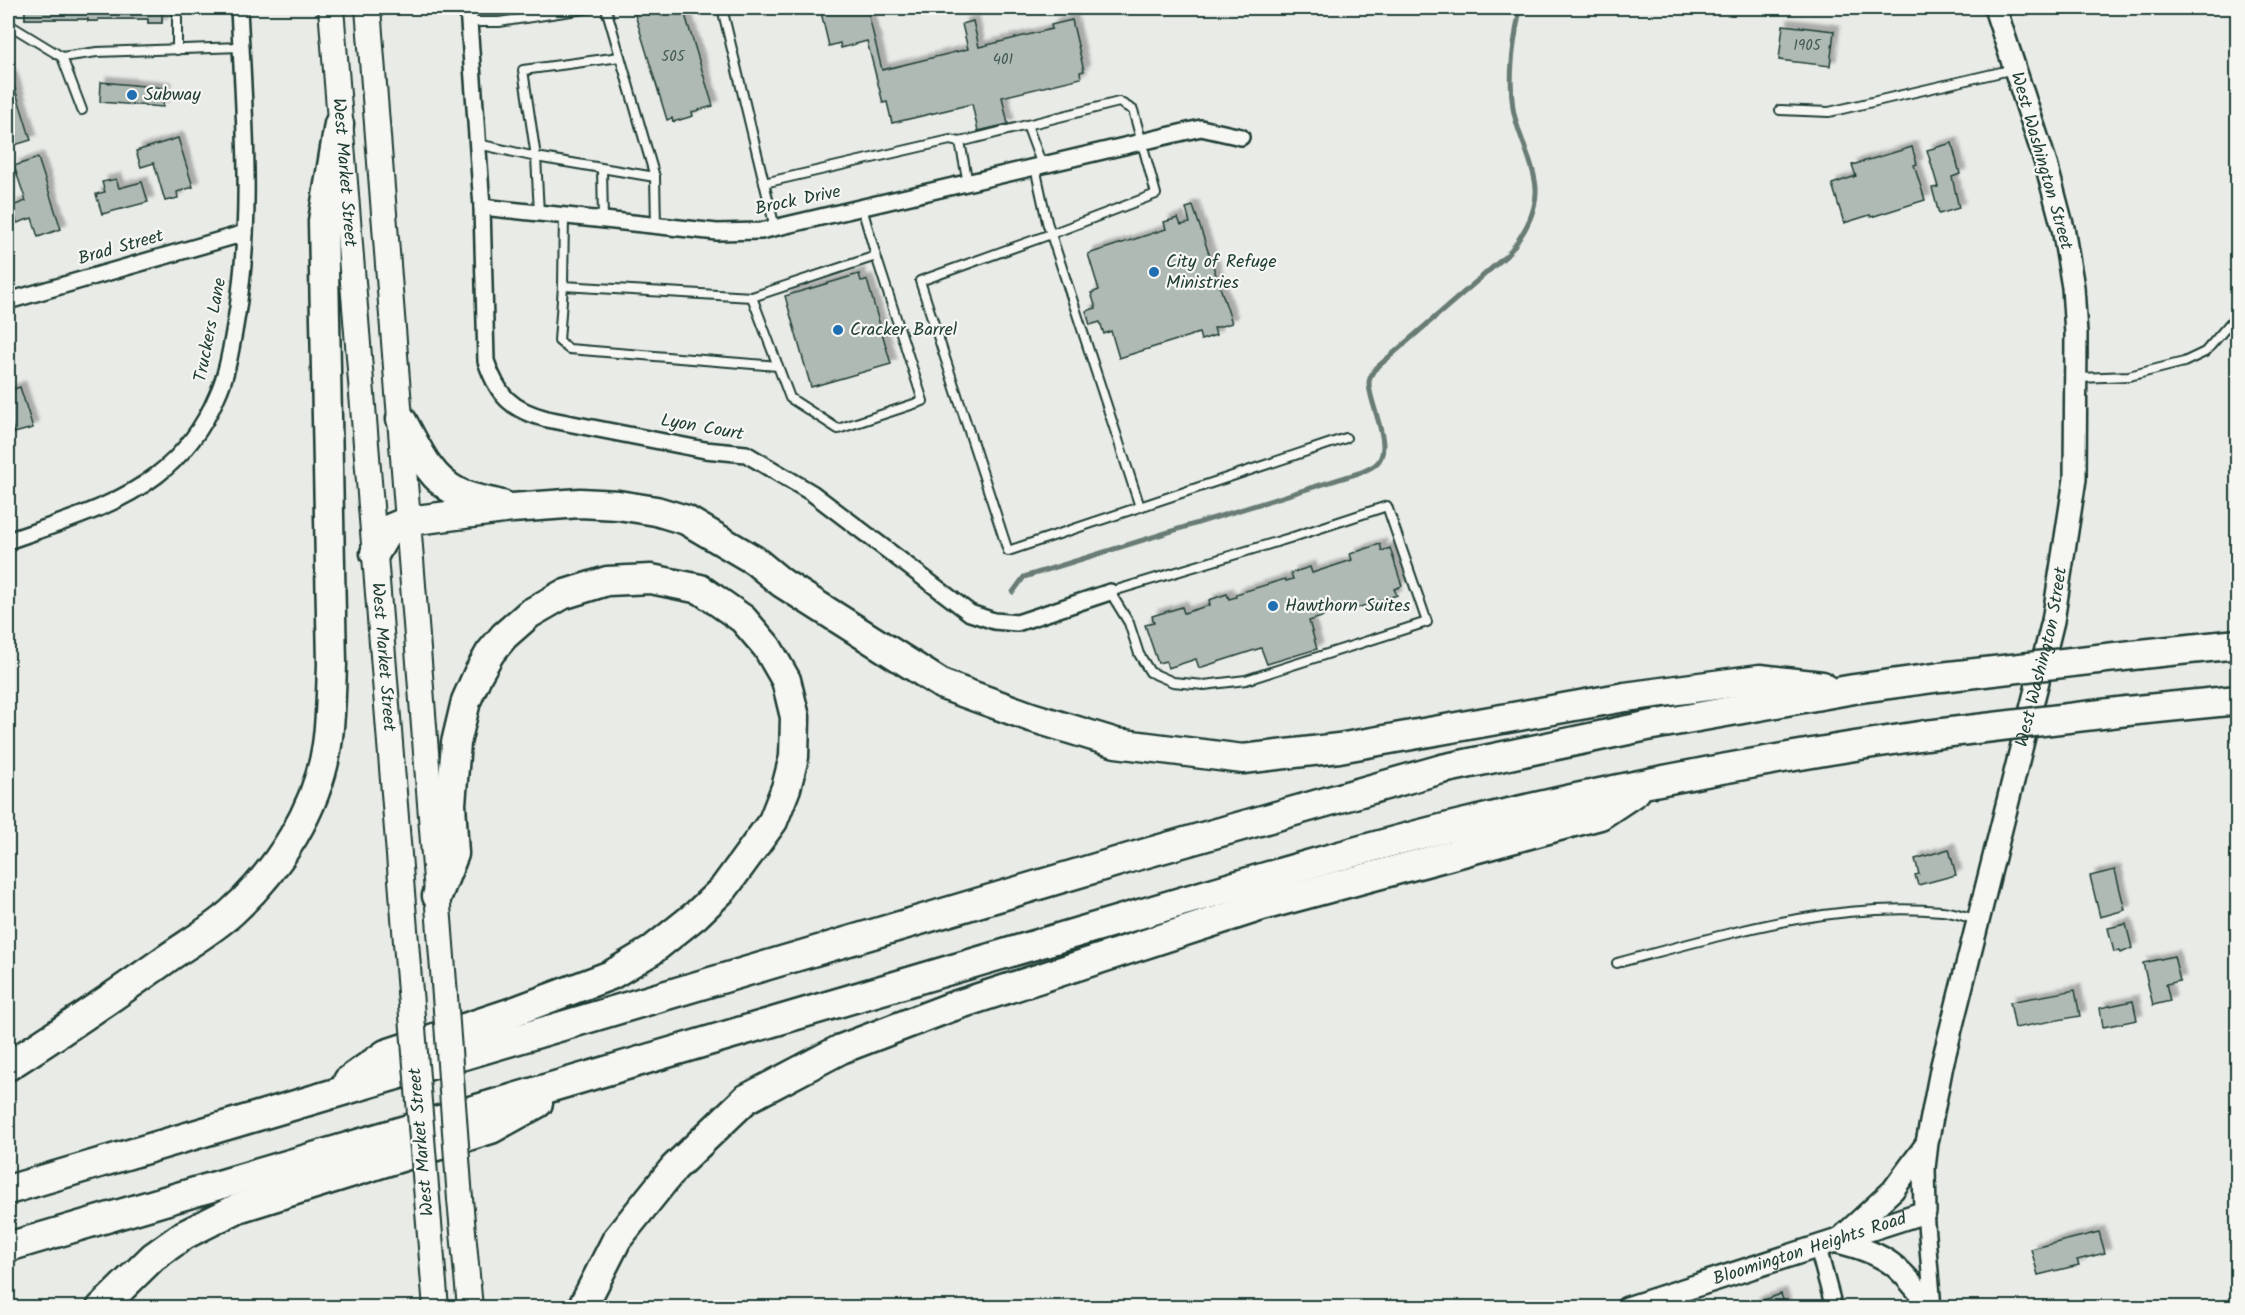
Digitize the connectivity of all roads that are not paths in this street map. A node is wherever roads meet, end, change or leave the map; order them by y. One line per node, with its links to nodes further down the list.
1 (239, 8): 11 (street, Truckers Lane)
2 (331, 8): 18 (main road, West Market Street)
3 (368, 8): 46 (main road, West Market Street)
4 (591, 8): 9 (lane)
5 (606, 8): 14 (lane)
6 (722, 8): 28 (lane)
7 (1995, 8): 15 (main road, West Washington Street)
8 (177, 12): 12 (lane)
9 (468, 15): 23 (street)
10 (8, 24): 13 (lane)
11 (241, 47): 12 (lane); 37 (street, Truckers Lane)
12 (177, 50): 13 (lane)
13 (62, 57): 16 (lane)
14 (620, 57): 24 (lane); 27 (lane)
15 (2015, 69): 17 (lane); 45 (main road, West Washington Street)
16 (82, 110)
17 (1780, 110)
18 (339, 124): 52 (main road, West Market Street); 61 (highway)
19 (1027, 125): 21 (lane); 22 (lane); 25 (lane)
20 (1241, 137): 22 (street, Brock Drive)
21 (960, 142): 28 (lane); 29 (lane)
22 (1141, 142): 25 (street, Brock Drive); 38 (lane)
23 (478, 144): 24 (lane); 30 (street)
24 (536, 157): 26 (lane); 32 (lane)
25 (1039, 166): 29 (street, Brock Drive); 38 (lane)
26 (603, 169): 27 (lane); 34 (lane)
27 (655, 177): 35 (lane)
28 (764, 183): 36 (lane)
29 (968, 183): 31 (street, Brock Drive)
30 (482, 207): 32 (street, Brock Drive); 53 (street, Lyon Court)
31 (862, 208): 36 (street, Brock Drive); 39 (lane)
32 (539, 213): 33 (street, Brock Drive)
33 (564, 216): 34 (street, Brock Drive); 40 (lane)
34 (603, 220): 35 (street, Brock Drive)
35 (656, 226): 36 (street, Brock Drive)
36 (775, 228)
37 (245, 232): 42 (street, Brad Street); 51 (street, Truckers Lane)
38 (1051, 234): 48 (lane); 48 (lane)
39 (876, 256): 41 (lane); 44 (lane)
40 (563, 286): 41 (lane); 44 (lane)
41 (752, 297): 44 (lane)
42 (8, 301)
43 (2238, 315): 45 (lane)
44 (778, 366)
45 (2077, 378): 59 (main road, West Washington Street)
46 (401, 419): 49 (highway); 50 (main road, West Market Street)
47 (1346, 438): 48 (lane)
48 (1140, 507)
49 (512, 508): 50 (highway); 55 (highway)
50 (408, 521): 52 (highway); 58 (main road, West Market Street)
51 (8, 542)
52 (375, 553): 70 (main road, West Market Street, bridge)
53 (1110, 592): 53 (lane)
54 (2238, 644): 55 (highway, bridge)
55 (1854, 689): 63 (highway)
56 (2238, 700): 57 (highway, bridge)
57 (1647, 783): 62 (highway); 72 (highway)
58 (437, 896): 63 (highway); 71 (main road, West Market Street, bridge)
59 (1978, 920): 60 (lane); 64 (main road, West Washington Street)
60 (1617, 963)
61 (8, 1066)
62 (582, 1078): 68 (highway); 69 (highway)
63 (328, 1095): 65 (highway)
64 (1927, 1143): 66 (main road, West Washington Street); 67 (main road)
65 (8, 1190)
66 (1925, 1212): 67 (main road, Bloomington Heights Road); 75 (street, West Washington Street)
67 (1828, 1245): 73 (main road, Bloomington Heights Road); 74 (street); 75 (main road)
68 (8, 1247)
69 (101, 1308)
70 (436, 1308)
71 (470, 1308)
72 (582, 1308)
73 (1627, 1308)
74 (1834, 1308)
75 (1932, 1308)

